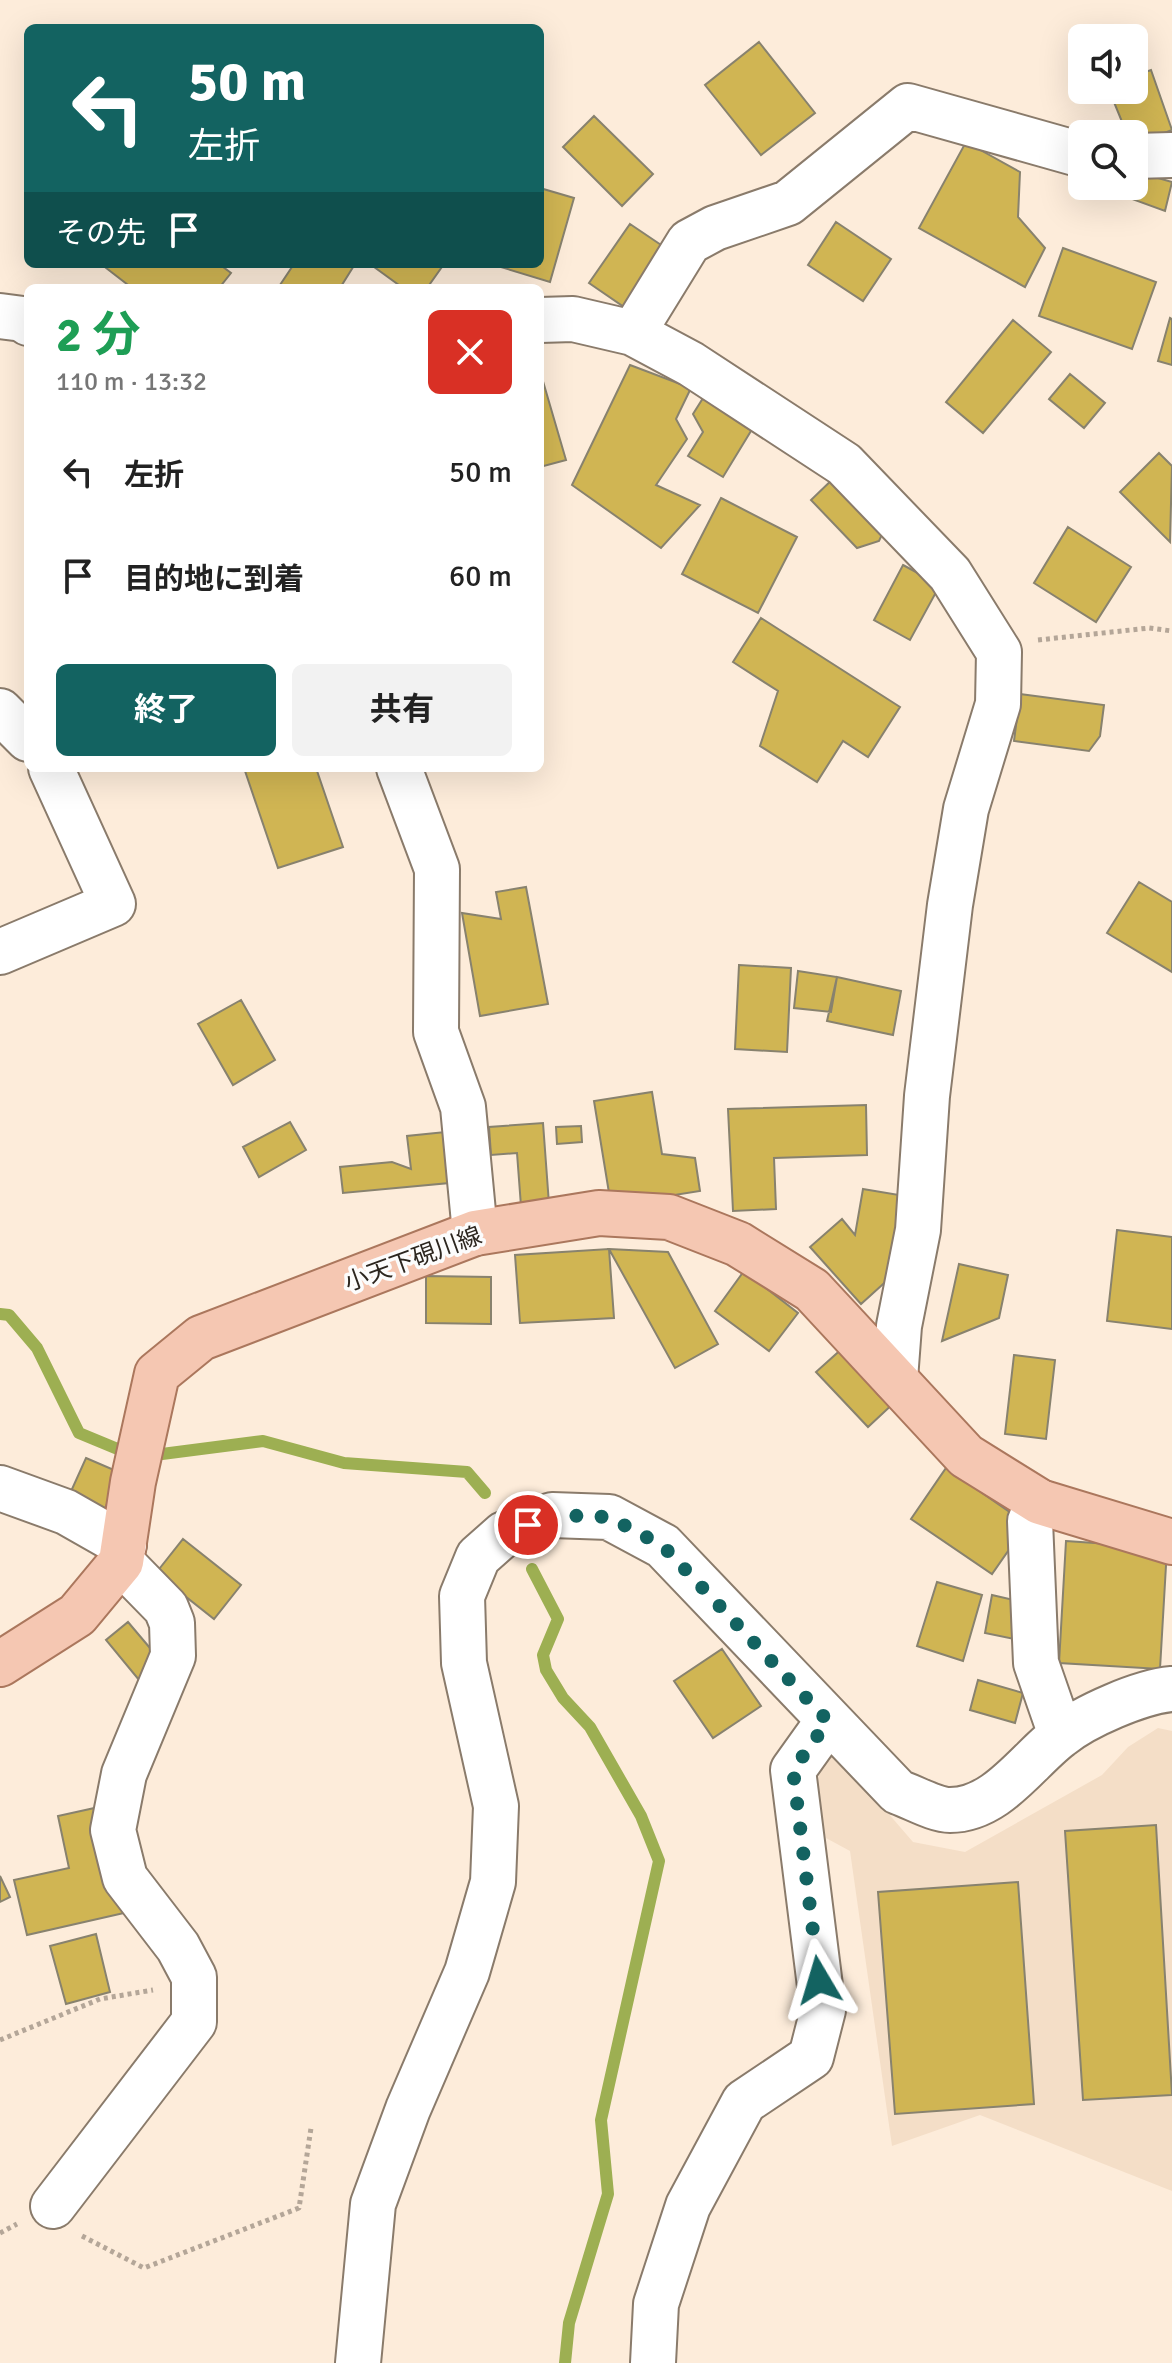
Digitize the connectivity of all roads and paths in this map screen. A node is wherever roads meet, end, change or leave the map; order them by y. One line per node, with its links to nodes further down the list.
1 (1068, 151): 7 (street)
2 (1172, 155): 3 (street)
3 (1148, 156)
4 (0, 316): 5 (street)
5 (24, 320)
6 (544, 320): 7 (street)
7 (633, 333): 9 (street)
8 (1172, 631): 9 (path)
9 (999, 652): 16 (street)
10 (0, 711): 11 (street)
11 (24, 735)
12 (53, 772): 14 (street)
13 (401, 772): 15 (street)
14 (0, 952)
15 (475, 1233): 16 (main road, 小天下硯川線); 20 (main road, 小天下硯川線)
16 (895, 1379): 18 (main road, 小天下硯川線)
17 (0, 1488): 20 (street)
18 (1040, 1502): 19 (main road, 小天下硯川線); 24 (street)
19 (1172, 1542)
20 (122, 1553): 21 (main road); 25 (street)
21 (0, 1664)
22 (1172, 1689): 24 (street)
23 (828, 1721): 24 (street); 29 (street); 30 (street)
24 (1061, 1735)
25 (194, 1987): 26 (path); 28 (street)
26 (0, 2040)
27 (311, 2128): 28 (path)
28 (53, 2206)
29 (358, 2363)
30 (653, 2363)

